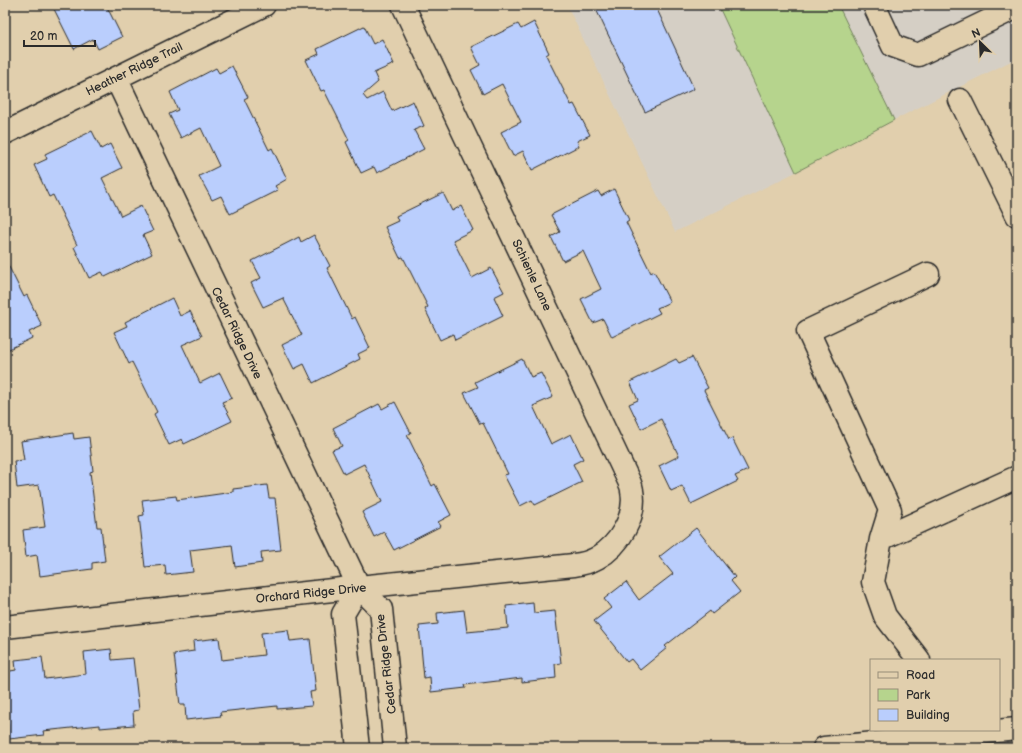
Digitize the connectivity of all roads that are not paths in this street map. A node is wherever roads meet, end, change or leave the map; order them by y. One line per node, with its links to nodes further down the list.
1 (264, 5): 5 (street, Heather Ridge Trail)
2 (403, 5): 12 (street, Schienle Lane)
3 (874, 5): 4 (street)
4 (1017, 8)
5 (116, 78): 7 (street, Heather Ridge Trail); 13 (street, Cedar Ridge Drive)
6 (960, 100): 8 (street)
7 (5, 133)
8 (1017, 215)
9 (928, 274): 11 (street)
10 (1017, 477): 11 (street)
11 (882, 539): 15 (street)
12 (613, 546): 13 (street, Orchard Ridge Drive)
13 (359, 587): 14 (street, Orchard Ridge Drive); 20 (street); 21 (street, Cedar Ridge Drive)
14 (5, 627)
15 (918, 659)
16 (1017, 729): 17 (street)
17 (1000, 730)
18 (982, 731): 19 (street)
19 (947, 733): 22 (street)
20 (358, 748)
21 (395, 748)
22 (824, 748)

